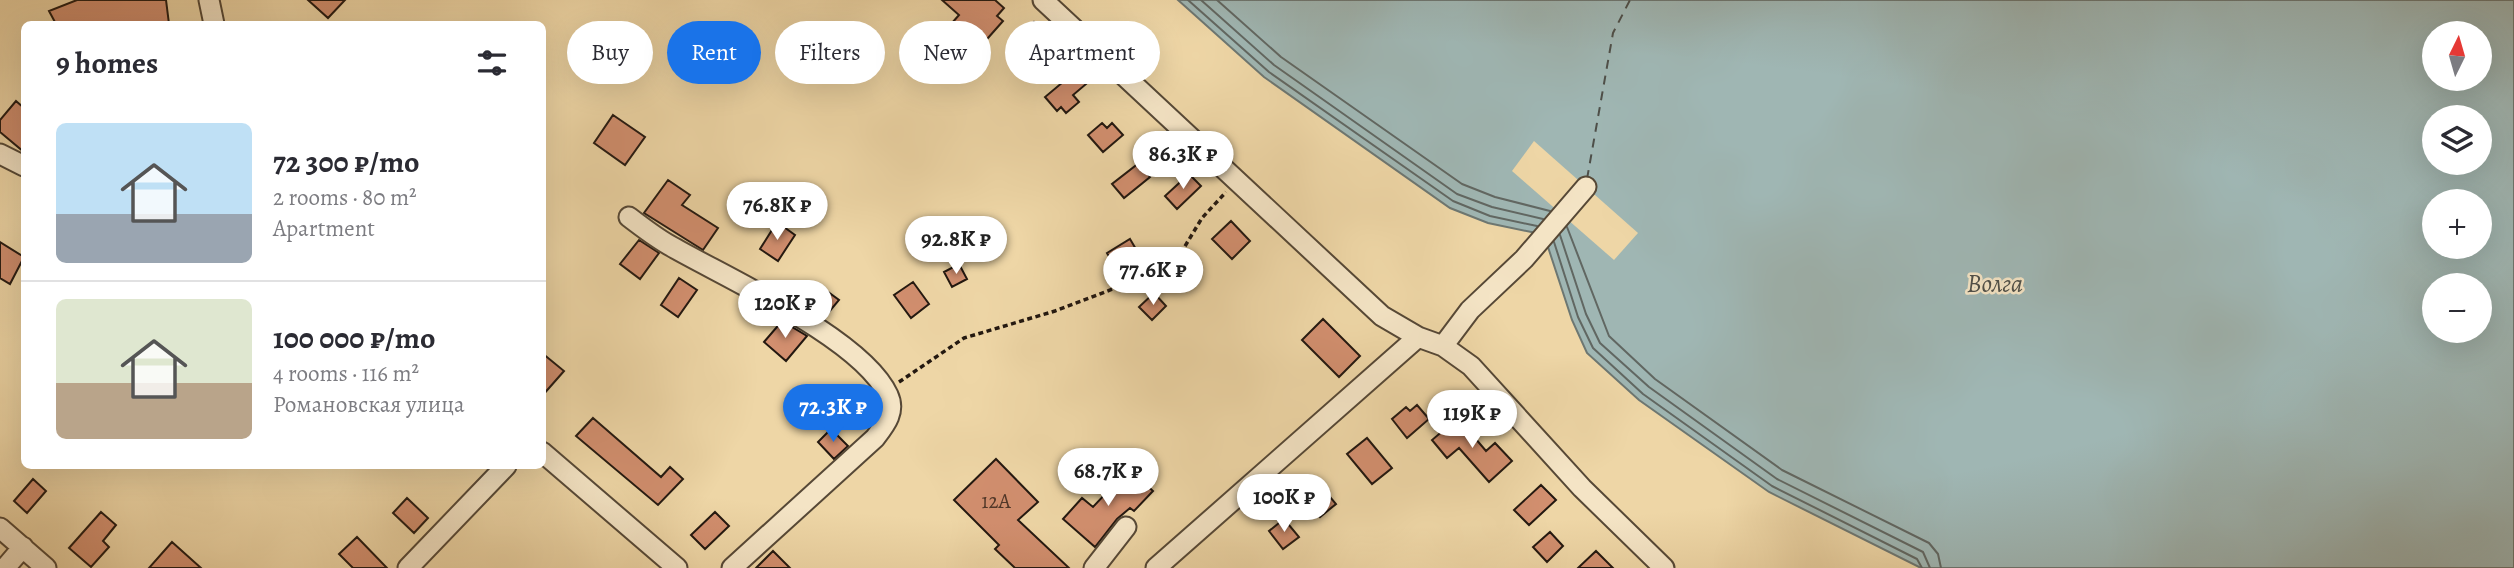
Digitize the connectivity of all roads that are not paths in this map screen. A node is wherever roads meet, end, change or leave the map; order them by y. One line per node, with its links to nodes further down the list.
1 (209, 0): 3 (street)
2 (1043, 0): 8 (street)
3 (213, 21)
4 (0, 154): 5 (street)
5 (21, 164)
6 (1586, 187): 9 (street)
7 (629, 217): 19 (street)
8 (1418, 337): 9 (street); 21 (street)
9 (1443, 346): 22 (street)
10 (546, 455): 18 (street)
11 (503, 469): 17 (street)
12 (1126, 527): 20 (street)
13 (0, 528): 14 (street)
14 (23, 548): 15 (street); 16 (street)
15 (5, 568)
16 (46, 568)
17 (408, 568)
18 (677, 568)
19 (732, 568)
20 (1094, 568)
21 (1156, 568)
22 (1664, 568)

